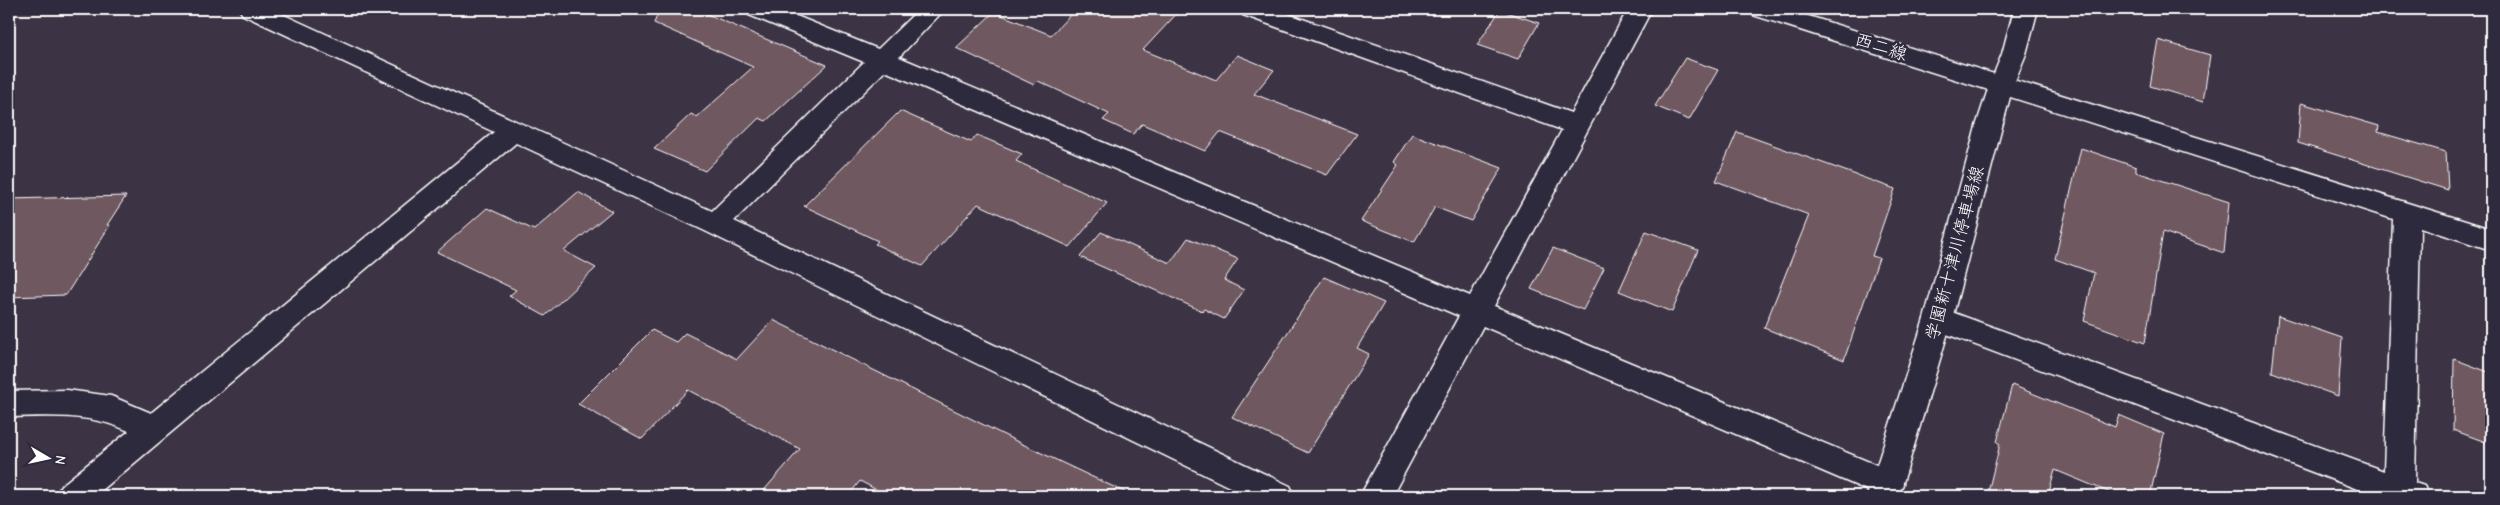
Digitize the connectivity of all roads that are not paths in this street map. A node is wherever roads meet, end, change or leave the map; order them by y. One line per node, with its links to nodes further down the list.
1 (251, 9): 11 (street)
2 (756, 9): 8 (street)
3 (933, 9): 8 (street)
4 (1251, 9): 10 (street)
5 (1640, 9): 10 (street)
6 (1761, 9): 9 (street, 西二線)
7 (2026, 9): 9 (street, 学園新十津川停車場線)
8 (880, 59): 13 (street); 15 (street)
9 (2001, 86): 12 (street, 西二線); 16 (street, 学園新十津川停車場線)
10 (1576, 125): 15 (street)
11 (513, 131): 13 (street); 18 (street)
12 (2406, 212): 14 (street, 西二線); 20 (street)
13 (715, 224): 22 (street)
14 (2491, 239)
15 (1477, 310): 19 (street); 23 (street)
16 (1938, 319): 19 (street, 学園新十津川停車場線); 20 (street)
17 (9, 404): 18 (street)
18 (154, 428): 21 (street)
19 (1885, 490)
20 (2404, 495)
21 (72, 496)
22 (1279, 496)
23 (1376, 496)

